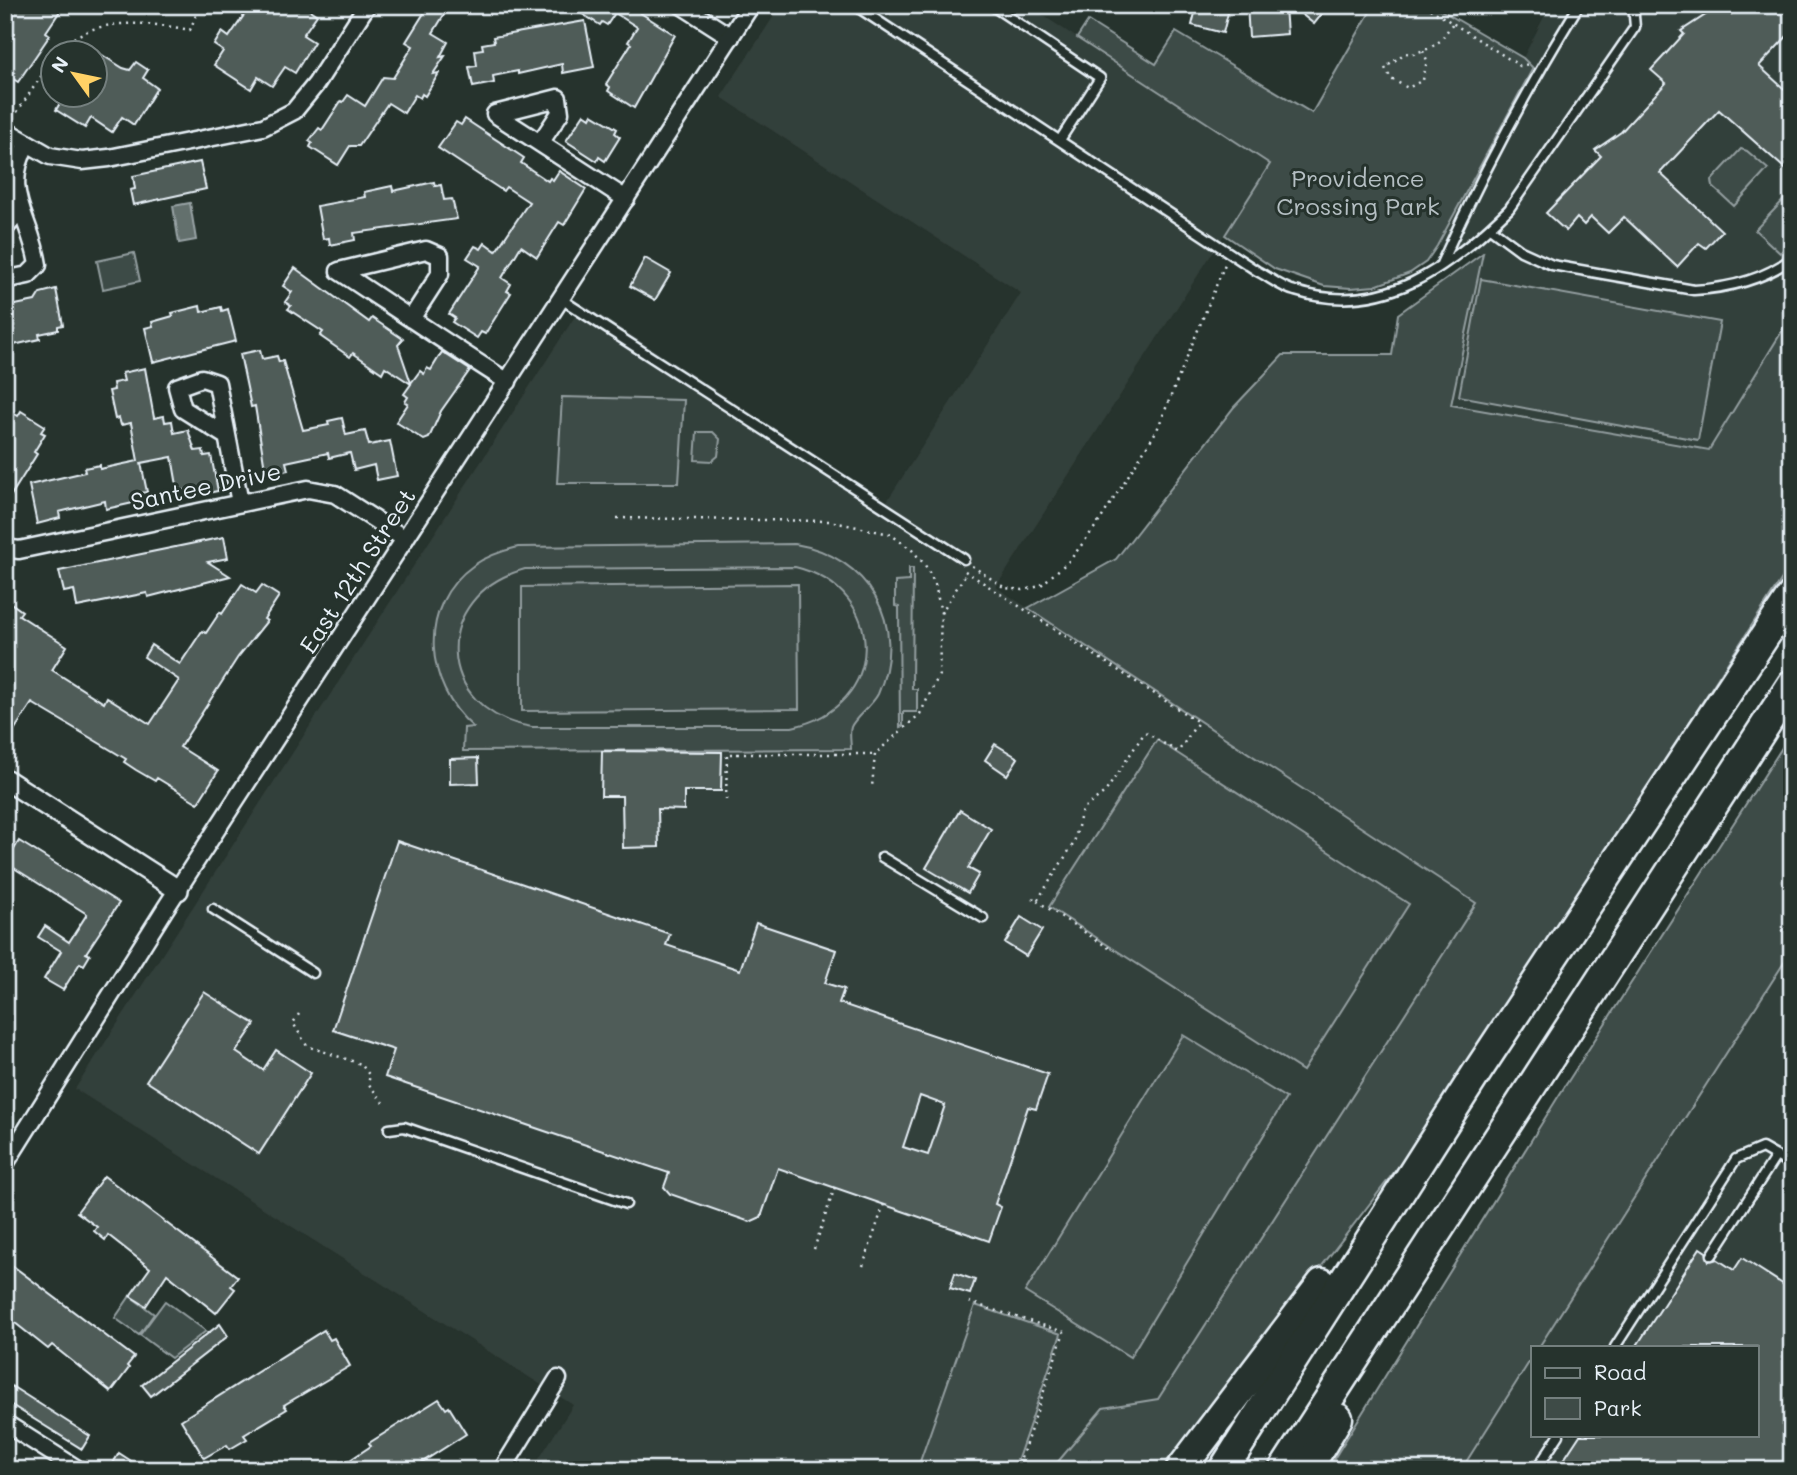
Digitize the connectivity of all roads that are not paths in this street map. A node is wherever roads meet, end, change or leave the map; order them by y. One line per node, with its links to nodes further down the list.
1 (367, 5): 11 (street)
2 (681, 5): 8 (street)
3 (751, 5): 8 (street, East 12th Street)
4 (854, 5): 10 (lane)
5 (991, 5): 10 (lane)
6 (1579, 5): 18 (lane)
7 (1633, 5): 16 (lane)
8 (731, 37): 13 (street, East 12th Street)
9 (8, 125): 11 (street)
10 (1060, 140): 18 (lane)
11 (27, 143): 14 (street)
12 (540, 143): 13 (street)
13 (626, 199): 20 (street, East 12th Street)
14 (18, 213): 15 (street); 19 (street)
15 (5, 228)
16 (1490, 228): 17 (lane); 18 (lane)
17 (1792, 258)
18 (1440, 267)
19 (5, 275)
20 (561, 299): 22 (street, East 12th Street); 27 (lane)
21 (411, 319): 21 (street); 22 (street)
22 (508, 382): 25 (street, East 12th Street)
23 (226, 436): 24 (street)
24 (240, 503): 25 (street, Santee Drive); 26 (street, Santee Drive)
25 (405, 539): 32 (street, East 12th Street)
26 (5, 548)
27 (960, 563)
28 (1792, 595): 37 (highway)
29 (1792, 684): 36 (highway)
30 (5, 779): 32 (street)
31 (882, 857): 34 (lane)
32 (178, 890): 40 (street, East 12th Street)
33 (213, 909): 35 (lane)
34 (983, 918)
35 (313, 974)
36 (1602, 975): 52 (highway); 53 (highway)
37 (1479, 1069): 50 (highway); 51 (highway)
38 (389, 1129): 42 (lane)
39 (1776, 1156): 41 (lane); 43 (lane); 44 (lane)
40 (5, 1164)
41 (1792, 1165)
42 (626, 1204)
43 (1712, 1255)
44 (1616, 1346)
45 (558, 1379): 49 (street)
46 (5, 1423): 48 (street)
47 (1558, 1436): 54 (lane)
48 (79, 1470)
49 (502, 1470)
50 (1180, 1470)
51 (1223, 1470)
52 (1283, 1470)
53 (1307, 1470)
54 (1536, 1470)

